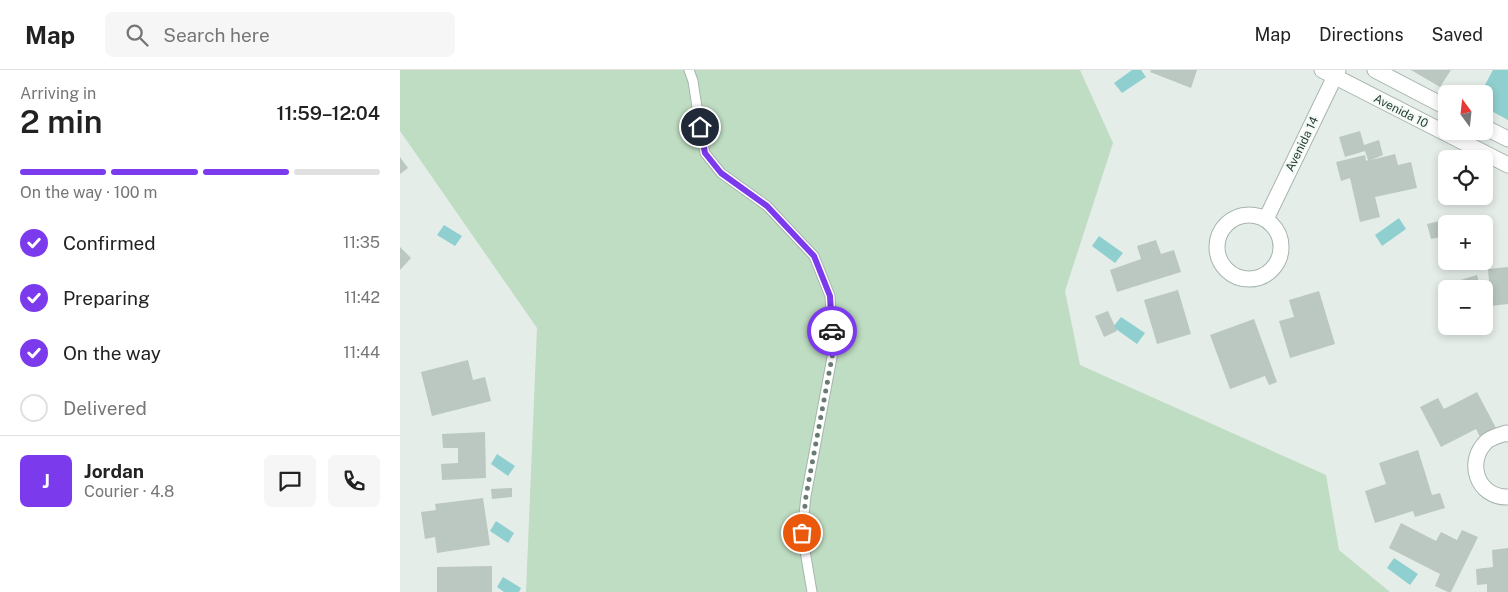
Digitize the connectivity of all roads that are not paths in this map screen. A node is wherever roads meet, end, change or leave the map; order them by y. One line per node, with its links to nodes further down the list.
1 (690, 70): 13 (lane)
2 (1374, 70): 4 (street, Avenida 10)
3 (1331, 72): 7 (street, Avenida 10); 10 (street, Avenida 14)
4 (1438, 103)
5 (1493, 132): 6 (street)
6 (1508, 139)
7 (1479, 150)
8 (1493, 157): 9 (street, Avenida 10)
9 (1508, 165)
10 (1266, 219): 10 (street)
11 (1508, 434): 12 (street)
12 (1508, 497)
13 (812, 592)

